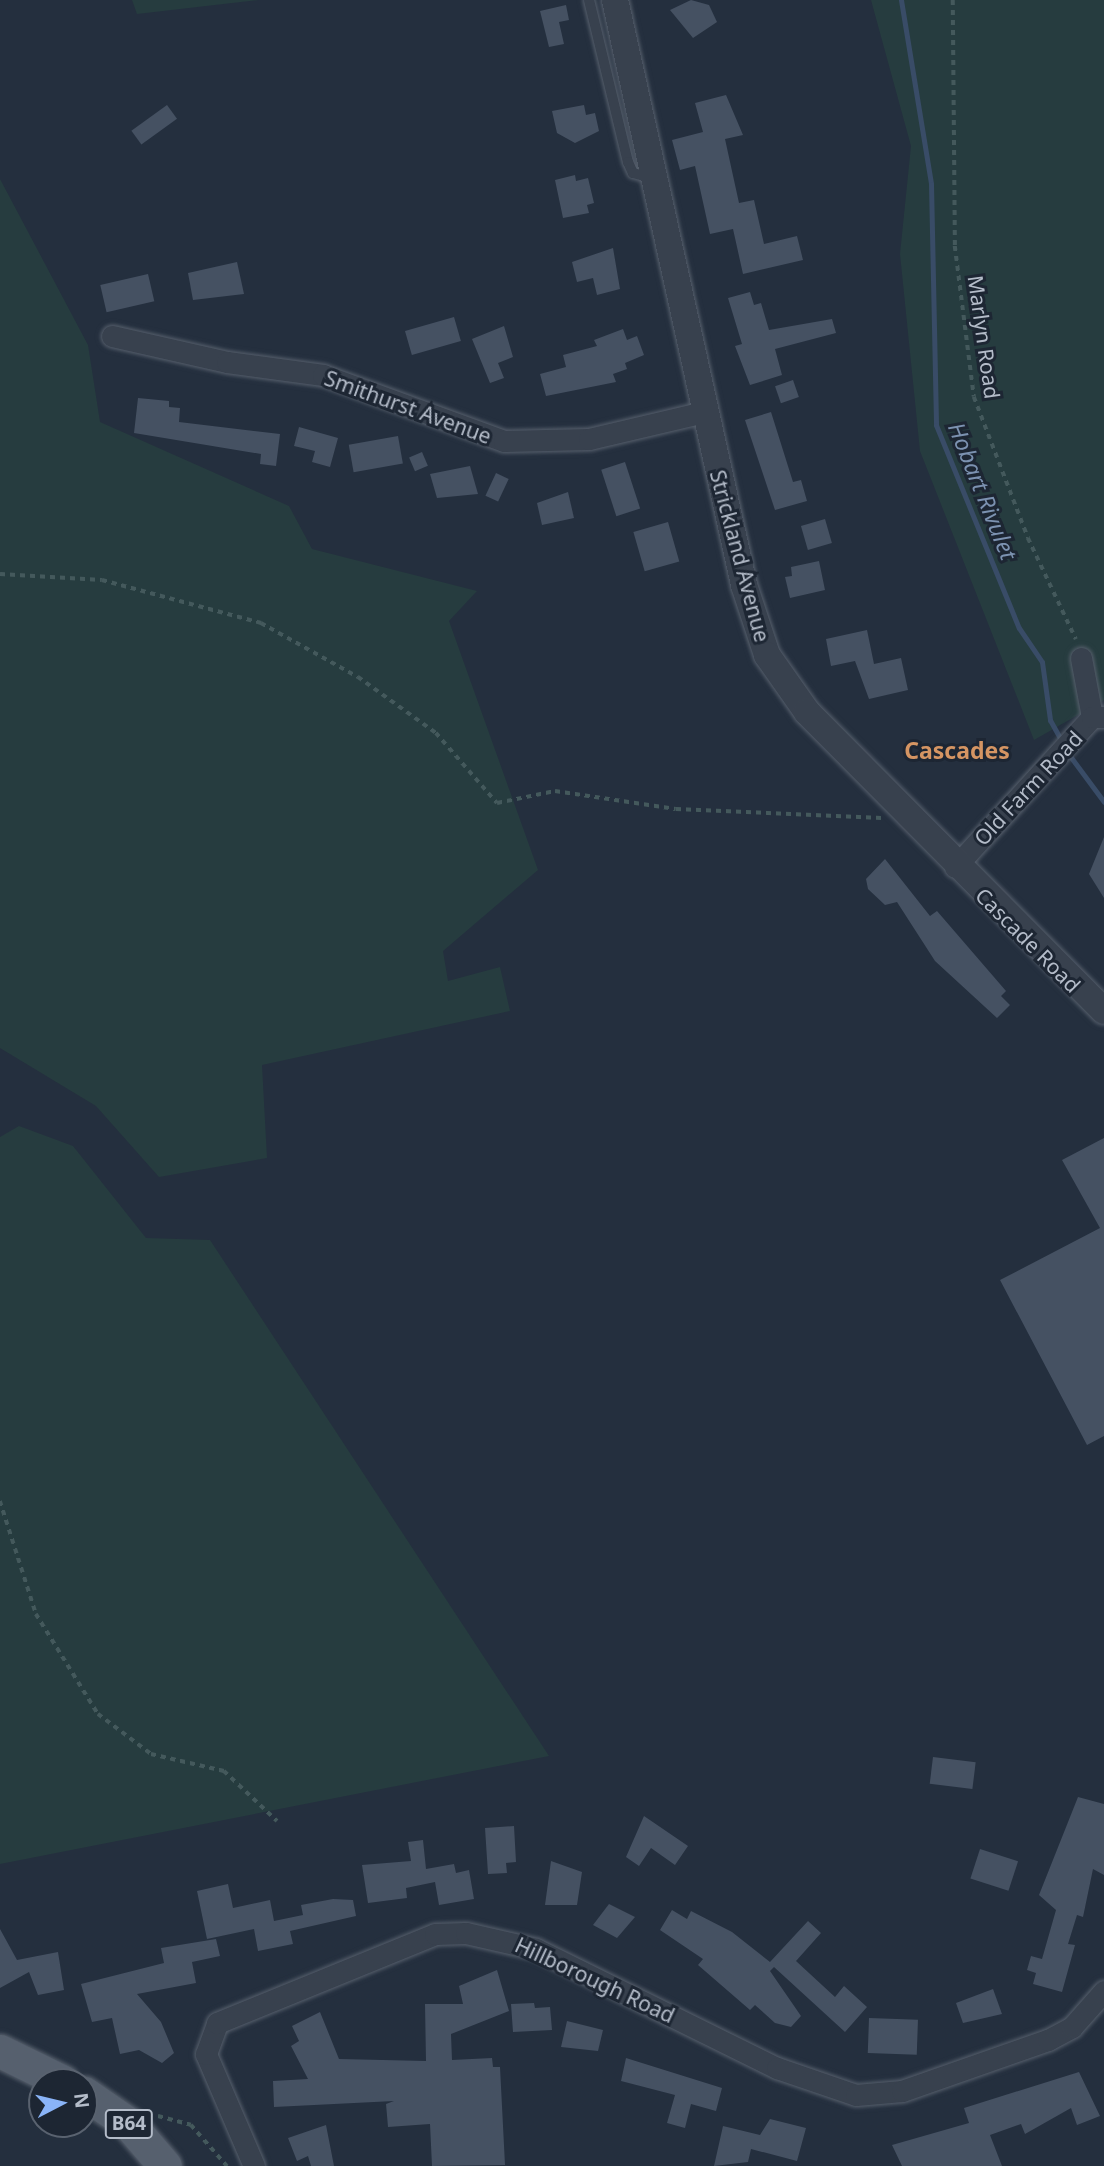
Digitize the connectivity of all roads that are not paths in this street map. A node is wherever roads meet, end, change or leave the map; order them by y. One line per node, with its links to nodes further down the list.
1 (589, 0): 3 (lane)
2 (615, 0): 3 (street, Strickland Avenue)
3 (655, 178): 5 (street, Strickland Avenue)
4 (112, 336): 5 (street, Smithurst Avenue)
5 (704, 412): 8 (street, Strickland Avenue)
6 (1081, 657): 7 (street)
7 (1098, 717): 8 (street, Old Farm Road)
8 (955, 867): 9 (street, Cascade Road)
9 (1104, 1012)
10 (1104, 1992): 15 (street, Hillborough Road)
11 (0, 2051): 12 (main road)
12 (35, 2068)
13 (98, 2103): 14 (main road, B64)
14 (165, 2166)
15 (254, 2166)

